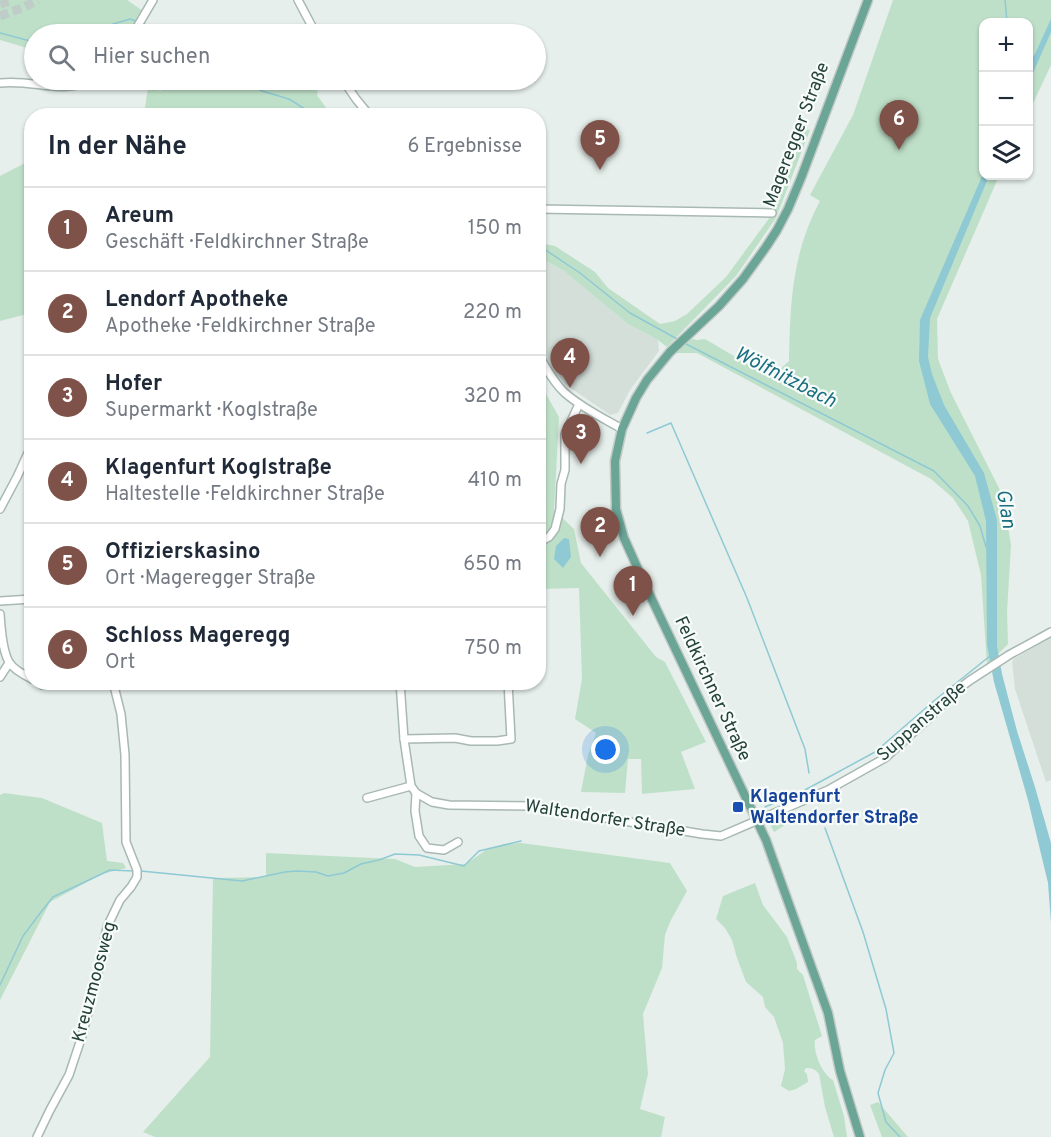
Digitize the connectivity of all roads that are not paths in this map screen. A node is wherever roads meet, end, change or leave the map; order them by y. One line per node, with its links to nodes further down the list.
1 (153, 0): 4 (street)
2 (298, 0): 5 (street)
3 (868, 0): 12 (main road, Mageregger Straße)
4 (140, 24)
5 (311, 24)
6 (24, 82): 7 (street)
7 (0, 83)
8 (350, 90): 9 (street)
9 (363, 108)
10 (546, 209): 11 (street, Mageregger Straße)
11 (771, 213)
12 (670, 352): 15 (main road, Feldkirchner Straße)
13 (546, 367): 14 (street)
14 (579, 404): 15 (street); 18 (street)
15 (622, 429): 33 (main road, Feldkirchner Straße)
16 (24, 462): 17 (street)
17 (0, 509)
18 (546, 539)
19 (24, 600): 20 (street)
20 (0, 601)
21 (0, 614): 23 (street)
22 (1051, 632): 33 (street, Suppanstraße)
23 (9, 663): 24 (street); 25 (street)
24 (24, 675)
25 (0, 677)
26 (116, 690): 35 (street, Kreuzmoosweg)
27 (401, 690): 29 (street)
28 (508, 690): 29 (street)
29 (404, 739): 30 (street)
30 (411, 786): 31 (street); 32 (street)
31 (416, 793): 33 (street, Waltendorfer Straße); 34 (street)
32 (366, 798)
33 (758, 821): 36 (main road, Feldkirchner Straße)
34 (458, 842)
35 (37, 1137)
36 (860, 1137)

